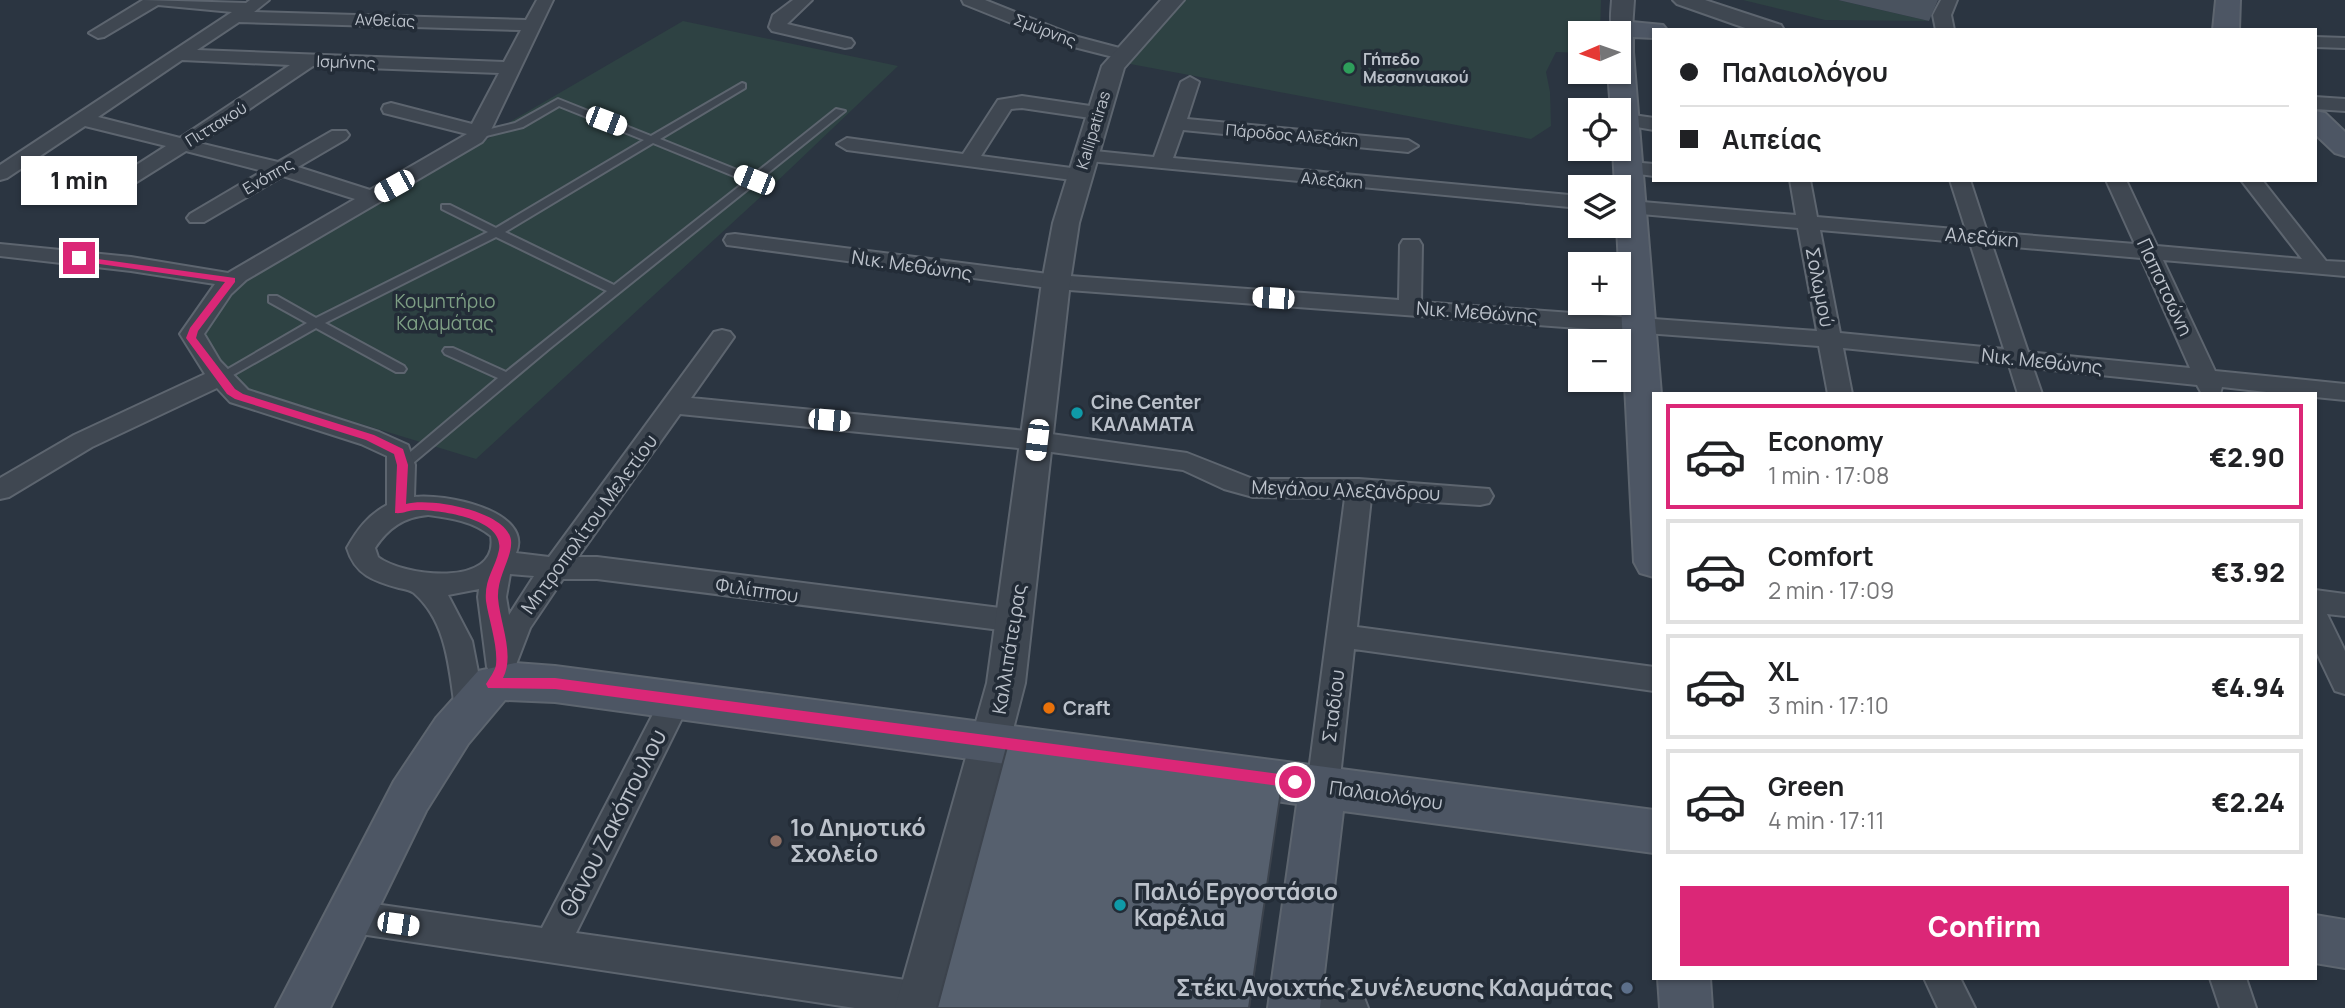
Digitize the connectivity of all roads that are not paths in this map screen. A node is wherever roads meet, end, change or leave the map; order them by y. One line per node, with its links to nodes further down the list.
1 (545, 0): 12 (street)
2 (804, 0): 19 (street)
3 (970, 0): 21 (street, Σμύρνης)
4 (1173, 0): 21 (street, Kallipatiras)
5 (1684, 0): 13 (street)
6 (1949, 0): 14 (street)
7 (2228, 0): 15 (main road)
8 (314, 3): 11 (street)
9 (249, 8): 11 (street, Ανθείας); 17 (street, Ανθείας); 22 (street)
10 (1622, 15): 16 (main road); 34 (main road)
11 (296, 17): 12 (street, Ανθείας)
12 (533, 26): 24 (street)
13 (1767, 28)
14 (1945, 28)
15 (2226, 28)
16 (1652, 29)
17 (98, 33)
18 (2317, 42): 20 (street)
19 (845, 43)
20 (2345, 43)
21 (1121, 54): 31 (street, Kallipatiras)
22 (181, 55): 23 (street, Ισμήνης); 32 (street)
23 (309, 60): 24 (street, Ισμήνης); 40 (street, Πιττακού)
24 (511, 68): 37 (street)
25 (1191, 82): 35 (street)
26 (742, 86): 39 (lane)
27 (2317, 103): 28 (street)
28 (2345, 105)
29 (391, 109): 37 (street)
30 (840, 111): 50 (lane)
31 (1097, 113): 43 (street); 45 (street, Kallipatiras)
32 (81, 119): 40 (street); 49 (street)
33 (2317, 121): 42 (main road)
34 (1640, 122): 48 (main road)
35 (1175, 124): 44 (street); 46 (street, Πάροδος Αλεξάκη)
36 (1410, 125): 46 (street)
37 (479, 133): 39 (lane); 57 (street)
38 (339, 135): 47 (street, Ενόπης)
39 (653, 139): 50 (lane); 63 (lane)
40 (184, 144): 47 (street); 55 (street, Πιττακού)
41 (847, 144): 43 (street, Αλεξάκη)
42 (2345, 147)
43 (968, 160): 45 (street, Αλεξάκη)
44 (1161, 163): 45 (street, Αλεξάκη); 46 (street, Αλεξάκη)
45 (1082, 165): 73 (street, Kallipatiras)
46 (1407, 166): 58 (street, Αλεξάκη)
47 (280, 169): 57 (street); 61 (street, Ενόπης)
48 (1642, 169): 56 (main road)
49 (0, 174)
50 (754, 180): 74 (lane)
51 (1800, 182): 62 (street, Σολωμού)
52 (1961, 182): 64 (street)
53 (2117, 182): 69 (street, Παπατσώνη)
54 (2253, 182): 70 (street)
55 (120, 184)
56 (1631, 194)
57 (372, 198): 72 (street)
58 (1568, 200)
59 (1631, 206): 62 (street, Αλεξάκη)
60 (446, 207): 63 (lane)
61 (197, 218)
62 (1808, 222): 64 (street, Αλεξάκη); 80 (street, Σολωμού)
63 (497, 232): 74 (lane); 77 (lane)
64 (1979, 236): 69 (street, Αλεξάκη); 82 (street)
65 (1629, 238): 78 (main road)
66 (735, 240): 73 (street, Νικ. Μεθώνης)
67 (1410, 246): 76 (street)
68 (0, 250): 72 (street)
69 (2148, 251): 70 (street, Αλεξάκη); 86 (street, Παπατσώνη)
70 (2320, 267): 71 (street, Αλεξάκη)
71 (2345, 269)
72 (232, 280): 84 (street)
73 (1056, 282): 76 (street, Νικ. Μεθώνης); 91 (street, Καλλιπάτειρας)
74 (616, 290): 85 (lane)
75 (273, 299): 77 (lane)
76 (1409, 308): 78 (street, Νικ. Μεθώνης)
77 (317, 322): 83 (lane); 84 (lane)
78 (1637, 324): 80 (street, Νικ. Μεθώνης); 97 (main road)
79 (722, 337): 90 (street, Μητροπολίτου Μελετίου)
80 (1830, 339): 82 (street, Νικ. Μεθώνης); 87 (street, Σολωμού)
81 (449, 351): 85 (lane)
82 (2018, 359): 86 (street, Νικ. Μεθώνης); 88 (street)
83 (400, 369)
84 (222, 376): 92 (street); 94 (street)
85 (507, 377): 92 (lane)
86 (2210, 386): 89 (street, Νικ. Μεθώνης)
87 (1840, 392)
88 (2029, 392)
89 (2345, 392)
90 (675, 405): 91 (street, Μεγάλου Αλεξάνδρου); 99 (street, Μητροπολίτου Μελετίου)
91 (1037, 440): 93 (street, Μεγάλου Αλεξάνδρου); 103 (street, Καλλιπάτειρας)
92 (402, 465): 96 (street)
93 (1359, 488): 95 (street, Μεγάλου Αλεξάνδρου); 105 (street, Σταδίου)
94 (0, 490)
95 (1479, 496)
96 (400, 510): 98 (street); 100 (street)
97 (1652, 512)
98 (498, 562): 99 (street, Φιλίππου); 100 (street); 108 (street)
99 (555, 568): 103 (street, Φιλίππου); 108 (street, Μητροπολίτου Μελετίου)
100 (422, 584): 108 (street)
101 (2317, 601): 102 (street)
102 (2345, 606)
103 (1016, 621): 110 (street, Καλλιπάτειρας)
104 (2317, 621): 107 (street)
105 (1341, 636): 106 (street); 111 (street, Σταδίου)
106 (1652, 679)
107 (2345, 682)
108 (489, 686): 109 (main road, Παλαιολόγου); 113 (main road, Μητροπολίτου Μελετίου)
109 (676, 700): 110 (main road, Παλαιολόγου); 116 (street, Θάνου Ζακόπουλου)
110 (992, 741): 111 (main road, Παλαιολόγου); 120 (street, Καλλιπάτειρας)
111 (1322, 786): 112 (main road, Παλαιολόγου); 121 (main road, Σταδίου)
112 (1652, 832)
113 (347, 916): 116 (street); 122 (main road, Μητροπολίτου Μελετίου)
114 (2317, 939): 115 (main road)
115 (2345, 944)
116 (551, 946): 120 (street)
117 (1684, 980): 124 (main road)
118 (1942, 980): 125 (street)
119 (2229, 980): 126 (street)
120 (919, 1004)
121 (1295, 1005): 123 (street)
122 (302, 1008)
123 (1350, 1008)
124 (1686, 1008)
125 (1957, 1008)
126 (2238, 1008)

